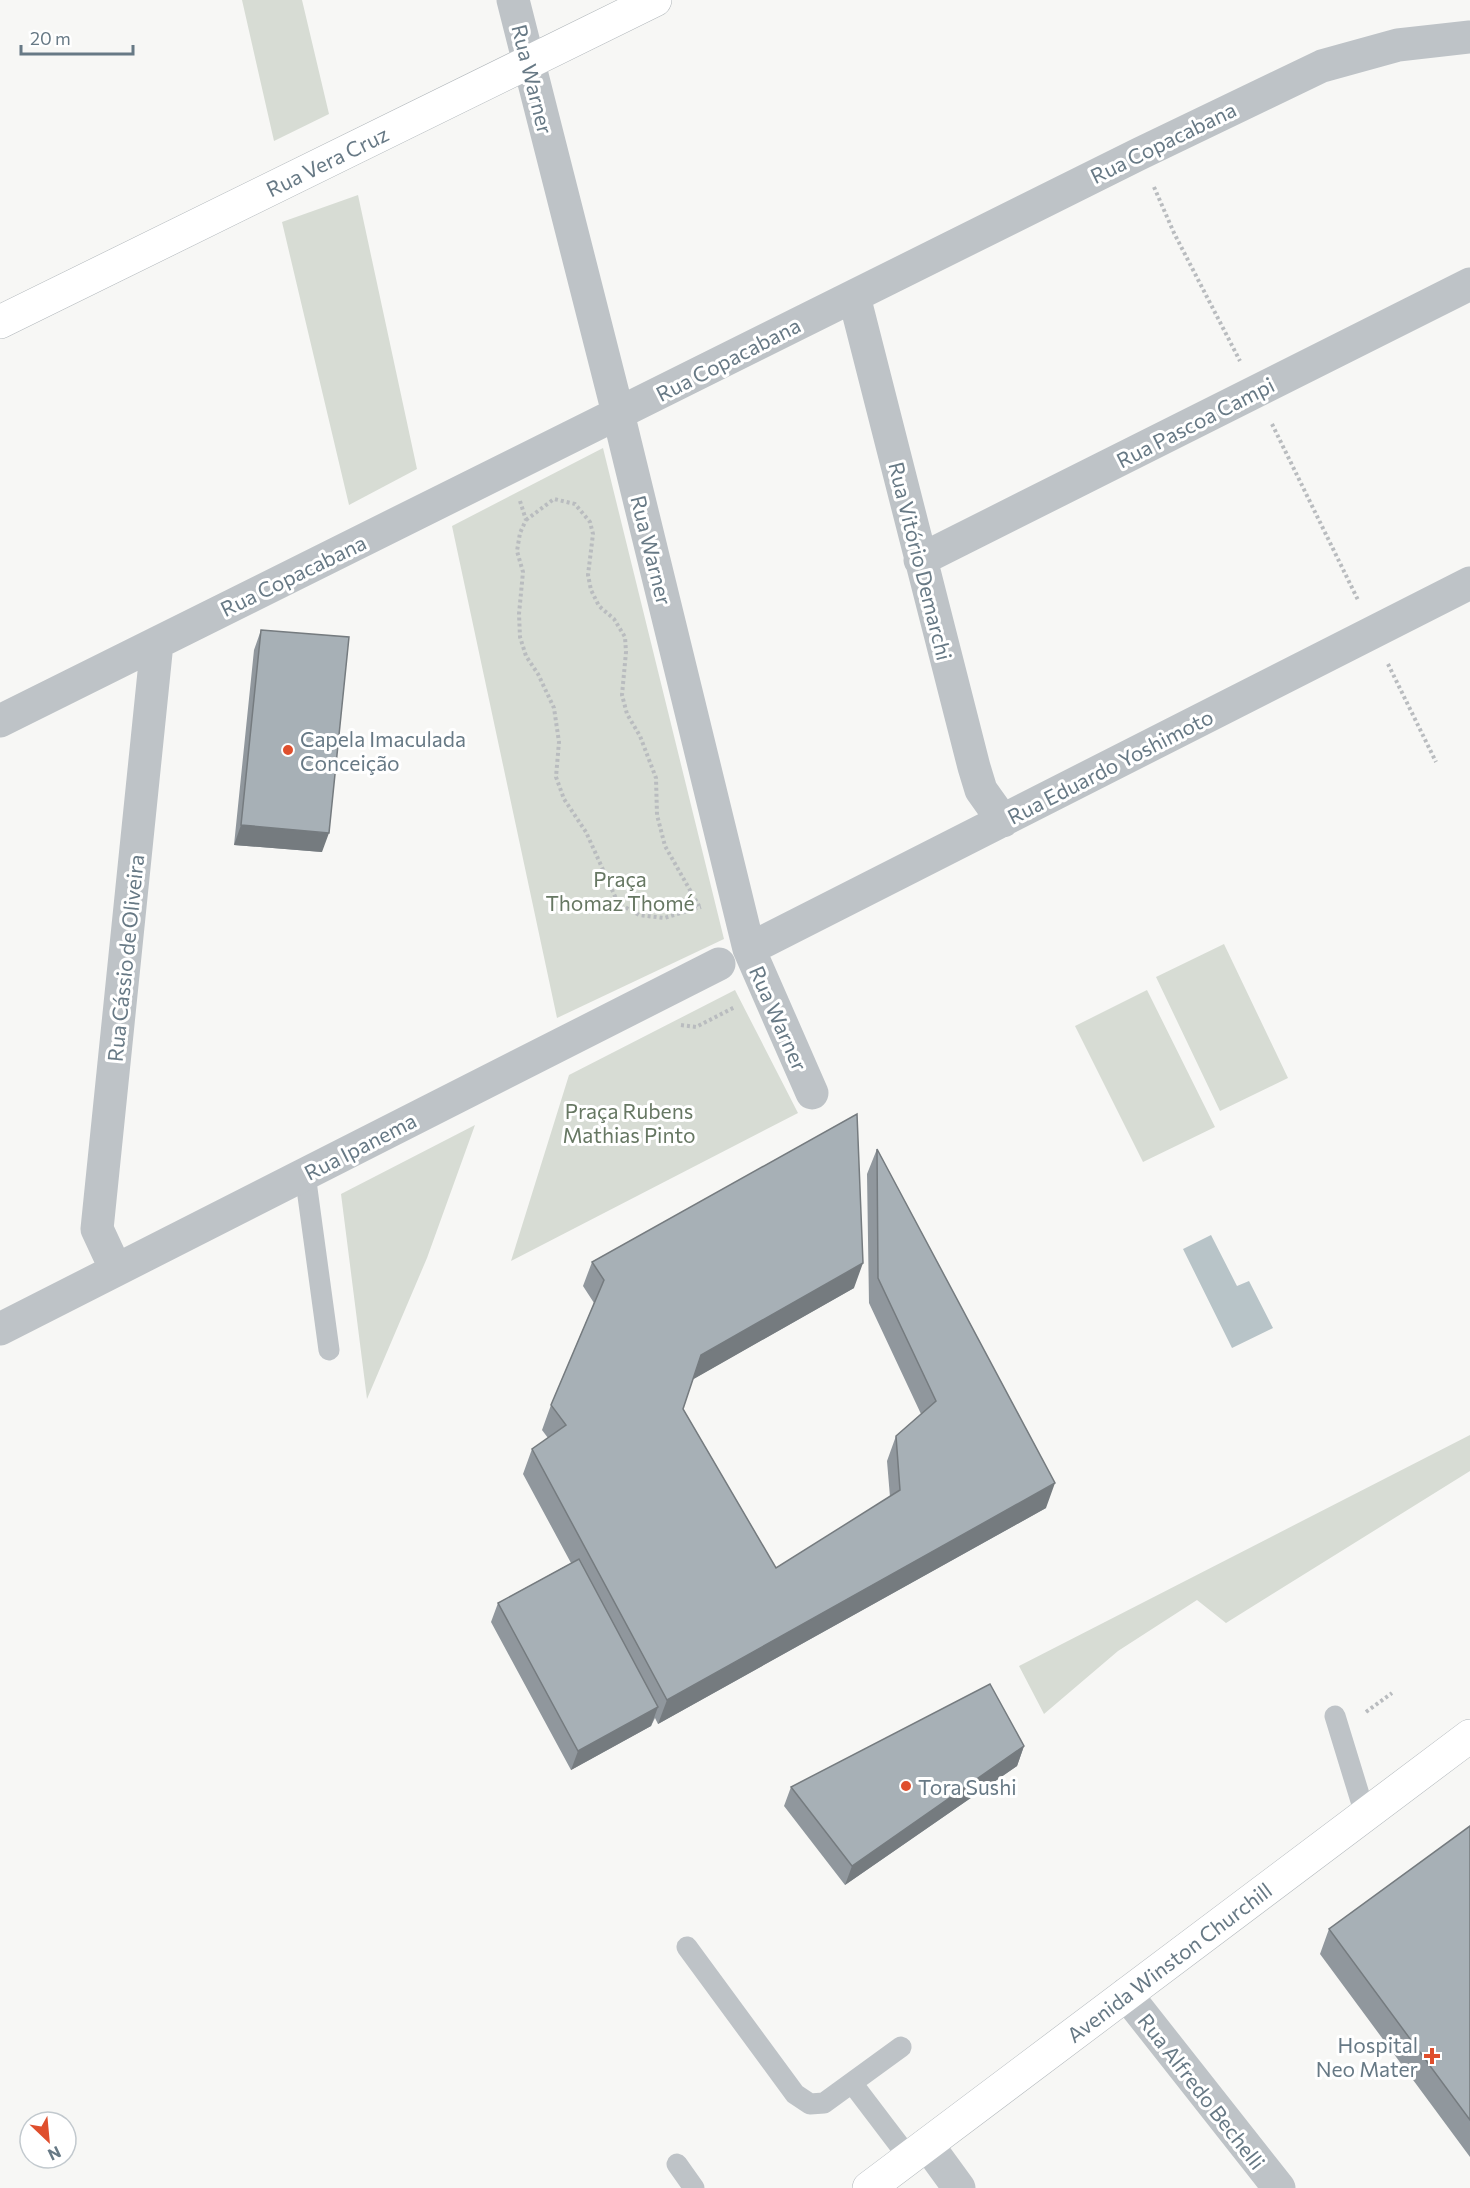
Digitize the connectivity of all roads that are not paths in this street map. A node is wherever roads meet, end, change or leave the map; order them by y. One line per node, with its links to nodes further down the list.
1 (513, 0): 4 (street, Rua Warner)
2 (655, 0): 4 (main road, Rua Vera Cruz)
3 (1470, 37): 6 (street, Rua Copacabana)
4 (528, 62): 7 (main road, Rua Vera Cruz); 8 (street, Rua Warner)
5 (1470, 284): 9 (street, Rua Pascoa Campi)
6 (854, 296): 8 (street, Rua Copacabana); 9 (street, Rua Vitório Demarchi)
7 (0, 322)
8 (618, 413): 11 (street, Rua Copacabana); 14 (street, Rua Warner)
9 (920, 560): 13 (street, Rua Vitório Demarchi)
10 (1470, 583): 13 (street, Rua Eduardo Yoshimoto)
11 (157, 643): 12 (street, Rua Copacabana); 18 (street, Rua Cássio de Oliveira)
12 (0, 721)
13 (1002, 821): 14 (street, Rua Eduardo Yoshimoto)
14 (749, 949): 16 (street, Rua Warner)
15 (719, 964): 17 (street, Rua Ipanema)
16 (812, 1093)
17 (305, 1174): 18 (street, Rua Ipanema); 20 (lane)
18 (116, 1270): 19 (street, Rua Ipanema)
19 (0, 1329)
20 (329, 1350)
21 (1335, 1716): 23 (lane)
22 (1470, 1736): 23 (main road, Avenida Winston Churchill)
23 (1365, 1814): 25 (main road, Avenida Winston Churchill)
24 (687, 1947): 27 (lane)
25 (1126, 1994): 28 (main road, Avenida Winston Churchill); 33 (street, Rua Alfredo Bechelli)
26 (901, 2047): 27 (lane)
27 (852, 2083): 28 (lane)
28 (918, 2151): 31 (main road, Avenida Winston Churchill); 32 (street)
29 (677, 2164): 30 (lane)
30 (694, 2188)
31 (869, 2188)
32 (959, 2188)
33 (1279, 2188)

